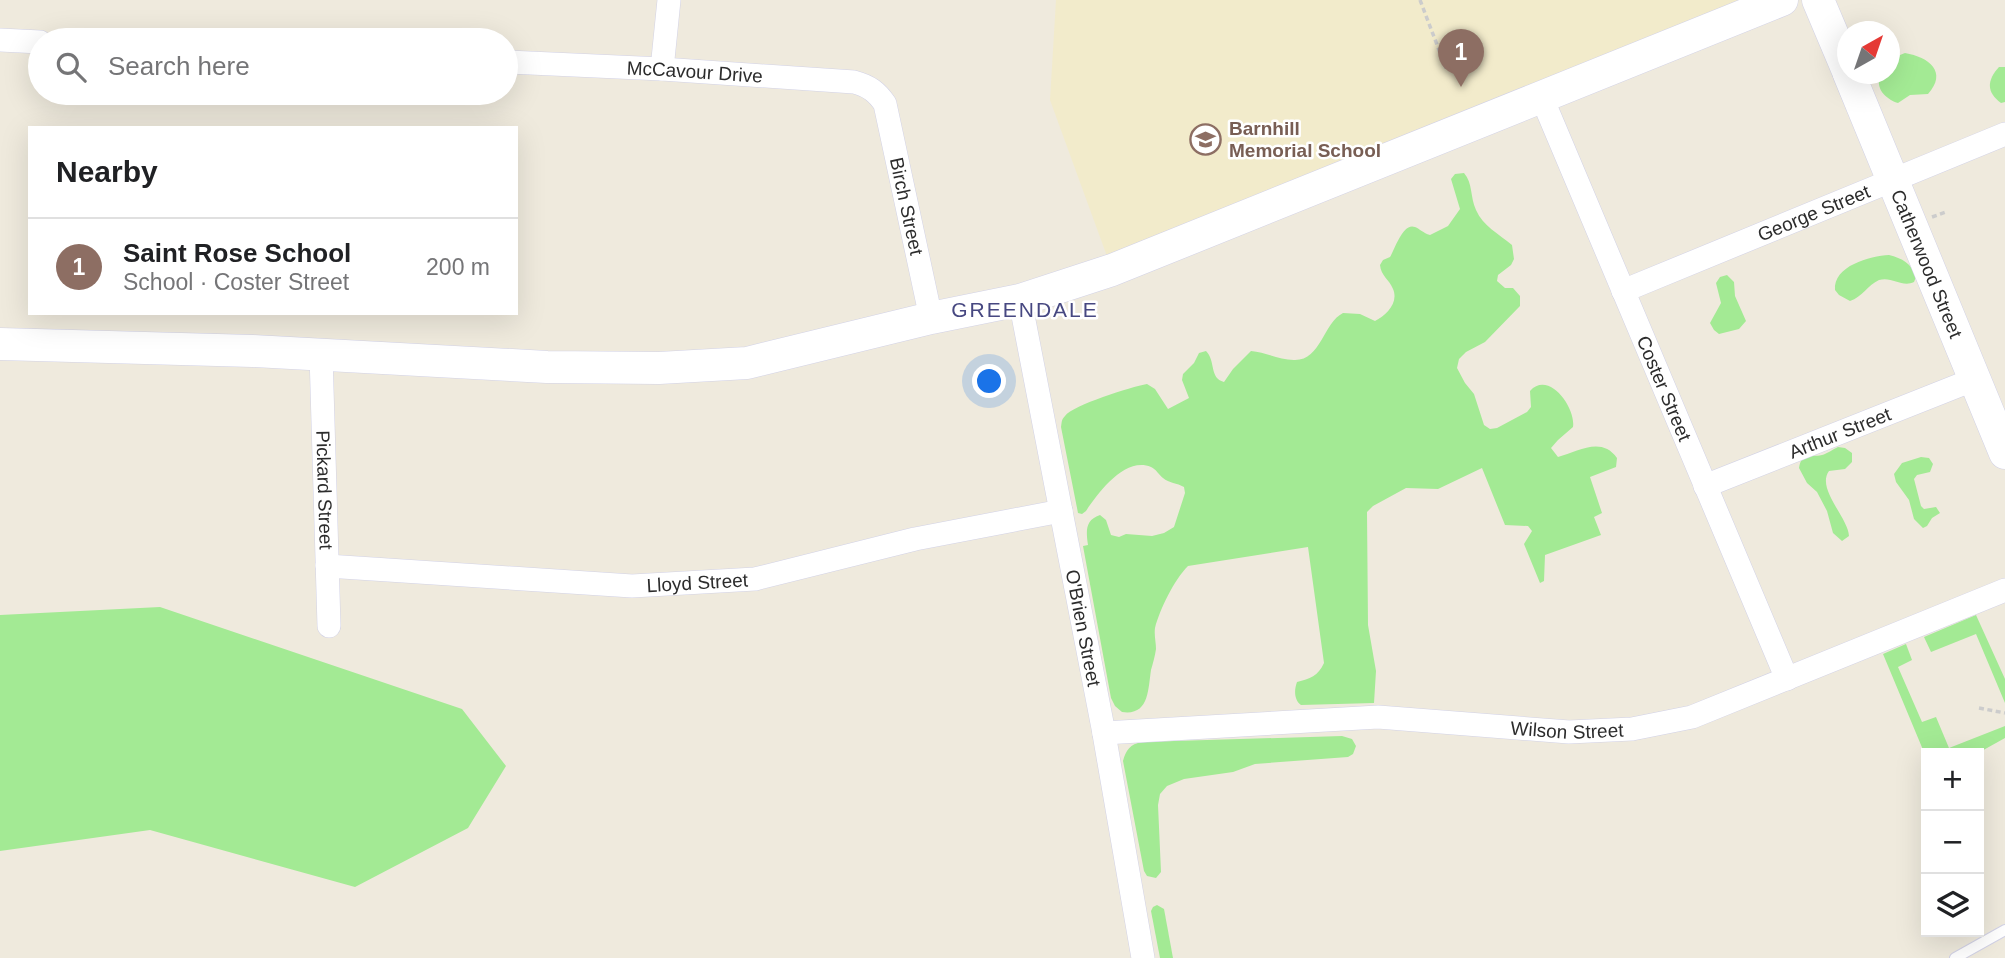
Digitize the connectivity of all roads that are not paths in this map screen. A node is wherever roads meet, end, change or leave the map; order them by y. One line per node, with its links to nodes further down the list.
1 (669, 0): 8 (street)
2 (1782, 0): 11 (main road)
3 (1818, 0): 6 (main road, Catherwood Street)
4 (0, 40): 5 (street)
5 (28, 41)
6 (1837, 46)
7 (518, 63): 8 (street, McCavour Drive)
8 (662, 69): 10 (street, McCavour Drive)
9 (1853, 84): 13 (main road, Catherwood Street)
10 (878, 95): 16 (street, Birch Street)
11 (1542, 98): 14 (street, Coster Street); 15 (main road)
12 (2005, 134): 13 (street, George Street)
13 (1893, 180): 14 (street, George Street); 19 (main road, Catherwood Street)
14 (1623, 291): 21 (street, Coster Street)
15 (1020, 300): 16 (main road); 22 (street, O'Brien Street)
16 (931, 318): 18 (main road)
17 (0, 344): 18 (main road)
18 (321, 354): 23 (street, Pickard Street)
19 (1975, 379): 20 (main road, Catherwood Street); 21 (street, Arthur Street)
20 (2001, 434)
21 (1705, 486): 26 (street, Coster Street)
22 (1061, 511): 23 (street, Lloyd Street); 27 (street, O'Brien Street)
23 (327, 566): 25 (street, Pickard Street)
24 (2005, 590): 26 (street, Wilson Street)
25 (329, 626)
26 (1787, 679): 27 (street, Wilson Street)
27 (1104, 733): 29 (street, O'Brien Street)
28 (2005, 930): 30 (lane)
29 (1143, 958)
30 (1955, 958)

